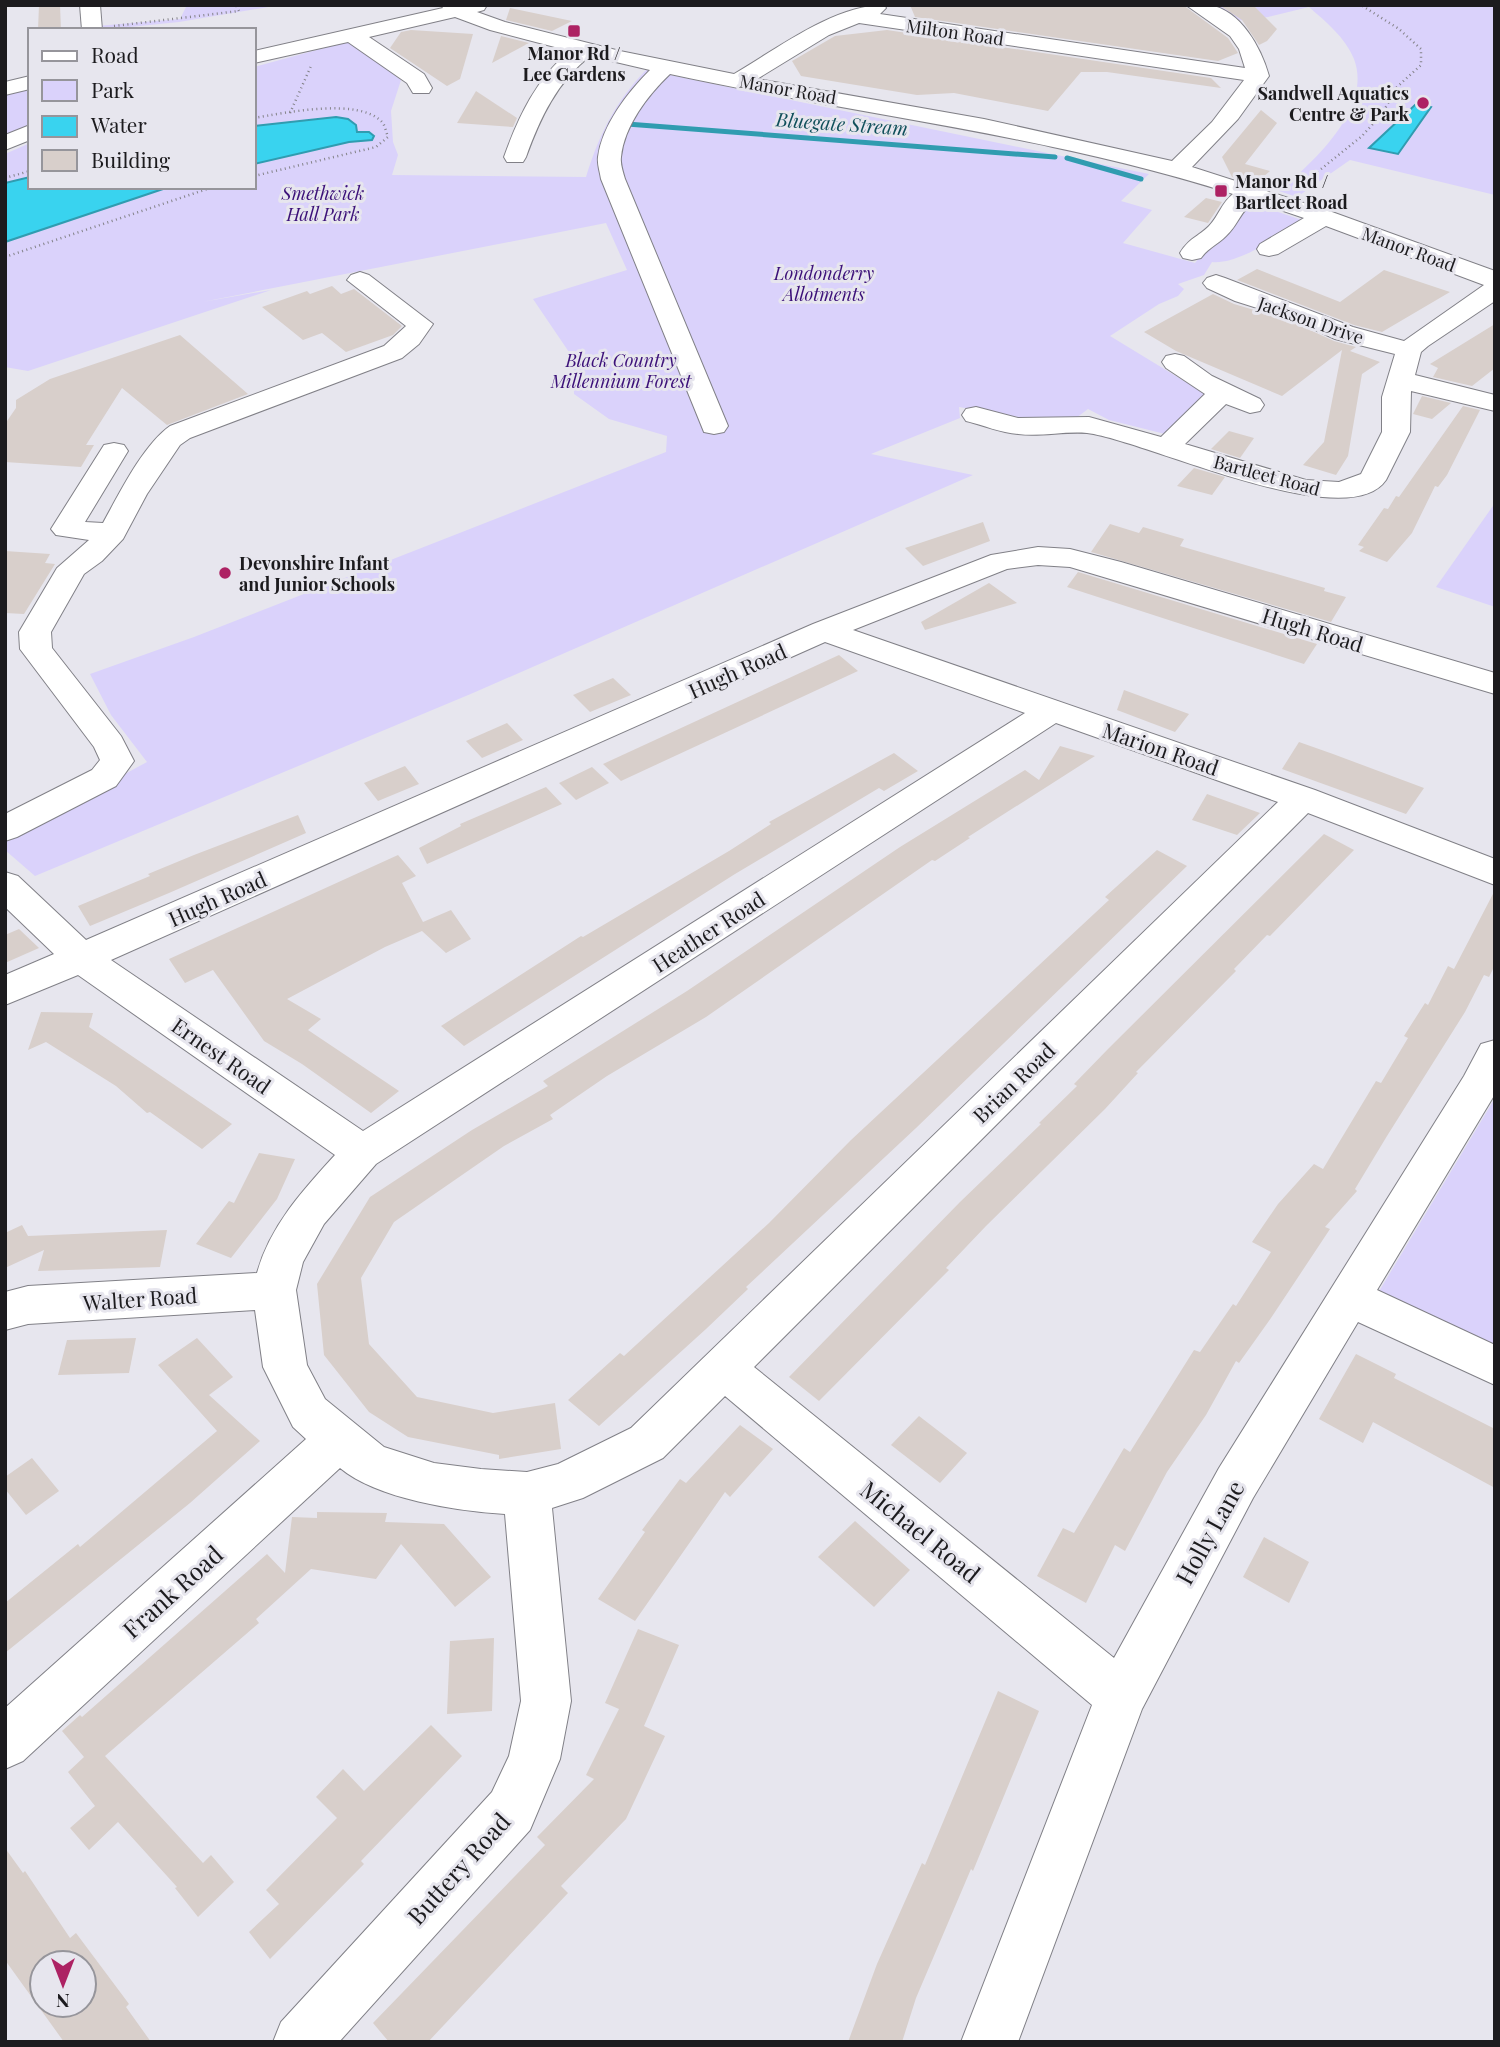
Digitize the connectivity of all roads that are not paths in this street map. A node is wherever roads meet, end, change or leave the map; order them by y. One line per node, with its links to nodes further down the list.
1 (90, 5): 8 (street)
2 (482, 5): 5 (street)
3 (881, 5): 6 (street)
4 (1196, 5): 14 (street)
5 (454, 8): 9 (street); 11 (street, Manor Road)
6 (854, 16): 10 (street, Milton Road); 15 (street)
7 (1070, 26): 10 (street)
8 (92, 28)
9 (352, 35): 12 (street); 17 (street)
10 (1056, 46): 14 (street, Milton Road)
11 (585, 49): 13 (street, Manor Road); 21 (street)
12 (256, 57)
13 (665, 67): 15 (street, Manor Road); 38 (street)
14 (1258, 76): 22 (street)
15 (739, 79): 22 (street, Manor Road)
16 (28, 83): 18 (street)
17 (421, 88)
18 (5, 89)
19 (28, 133): 20 (street)
20 (5, 143)
21 (516, 157)
22 (1175, 170): 23 (street, Manor Road)
23 (1250, 193): 24 (street, Manor Road); 26 (street)
24 (1324, 217): 25 (street); 28 (street, Manor Road)
25 (1269, 249)
26 (1192, 253)
27 (360, 280): 42 (street)
28 (1495, 280)
29 (1212, 281): 31 (street, Jackson Drive)
30 (1495, 289): 31 (street)
31 (1409, 350): 33 (street, Bartleet Road)
32 (1175, 362): 34 (street)
33 (1400, 380): 35 (street); 39 (street, Bartleet Road)
34 (1212, 388): 36 (street); 39 (street)
35 (1495, 403)
36 (1250, 405)
37 (975, 415): 39 (street, Bartleet Road)
38 (714, 426)
39 (1167, 447)
40 (114, 451): 41 (street)
41 (96, 481): 42 (street); 43 (street)
42 (139, 485): 43 (street)
43 (113, 533): 48 (street)
44 (824, 631): 45 (street, Hugh Road); 46 (street, Marion Road); 51 (street, Hugh Road)
45 (1495, 684)
46 (1053, 710): 47 (street, Marion Road); 54 (street, Heather Road)
47 (1303, 798): 49 (street, Marion Road); 59 (street, Brian Road)
48 (5, 829)
49 (1495, 873)
50 (5, 885): 51 (street, Ernest Road)
51 (81, 958): 52 (street, Hugh Road); 54 (street, Ernest Road)
52 (5, 991)
53 (1495, 1055): 56 (street, Holly Lane)
54 (362, 1152): 55 (street, Heather Road)
55 (274, 1290): 57 (street, Walter Road); 60 (street)
56 (1348, 1297): 58 (street); 62 (street, Holly Lane)
57 (5, 1311)
58 (1495, 1366)
59 (722, 1367): 61 (street, Brian Road); 62 (street, Michael Road)
60 (339, 1439): 61 (street); 63 (street, Frank Road)
61 (527, 1494): 64 (street, Buttery Road)
62 (1121, 1696): 65 (street, Holly Lane)
63 (5, 1743)
64 (301, 2042)
65 (989, 2042)

